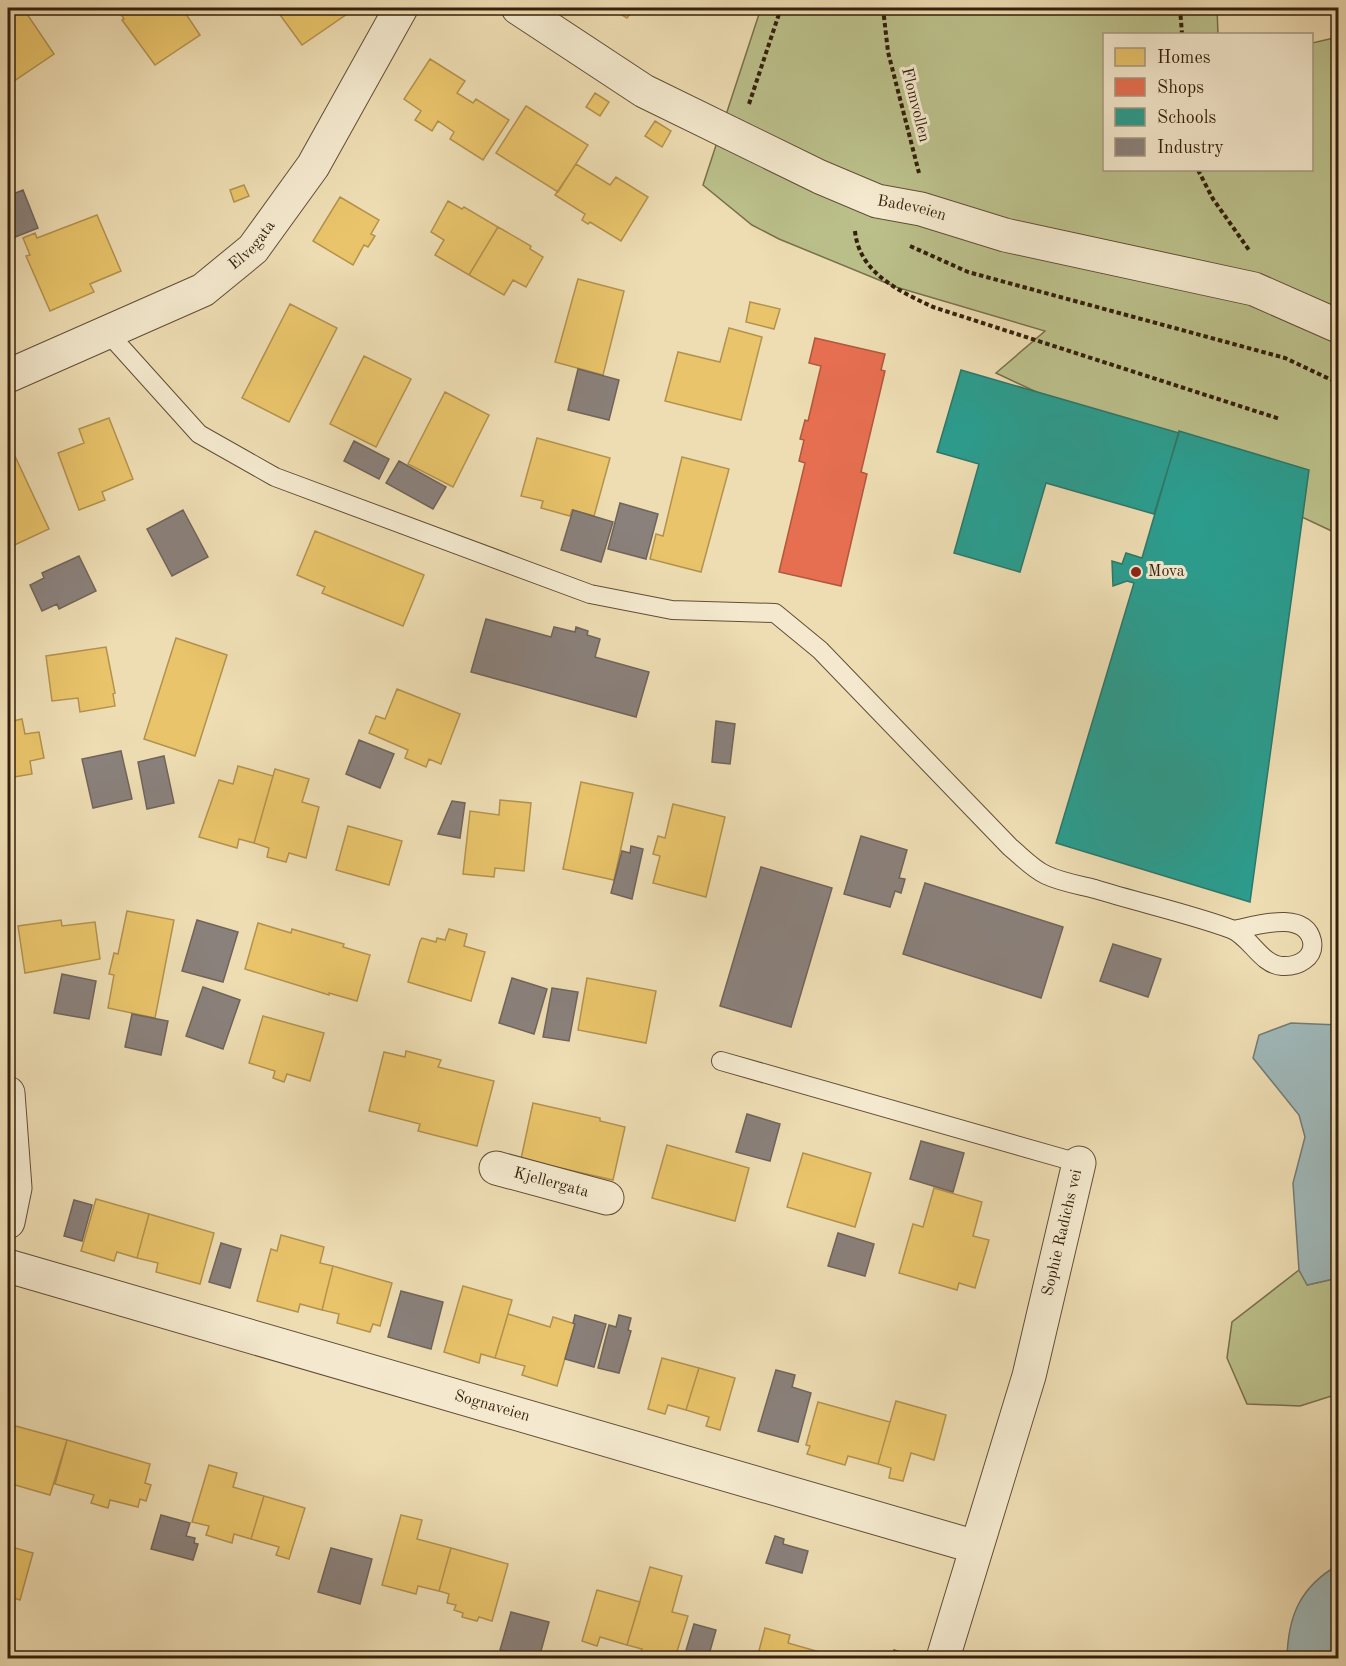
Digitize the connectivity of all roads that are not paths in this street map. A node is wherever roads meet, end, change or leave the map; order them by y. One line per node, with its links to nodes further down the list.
1 (401, 8): 4 (street, Elvegata)
2 (518, 8): 3 (street, Badeveien)
3 (1338, 326)
4 (108, 333): 5 (street, Elvegata); 6 (lane)
5 (8, 376)
6 (1234, 930)
7 (721, 1061): 9 (lane, Sophie Radichs vei)
8 (8, 1106): 12 (street)
9 (1079, 1163): 14 (street, Sophie Radichs vei)
10 (496, 1168): 11 (street, Kjellergata)
11 (607, 1198)
12 (8, 1222)
13 (8, 1266): 14 (street, Sognaveien)
14 (976, 1547): 15 (street, Sophie Radichs vei)
15 (943, 1659)

